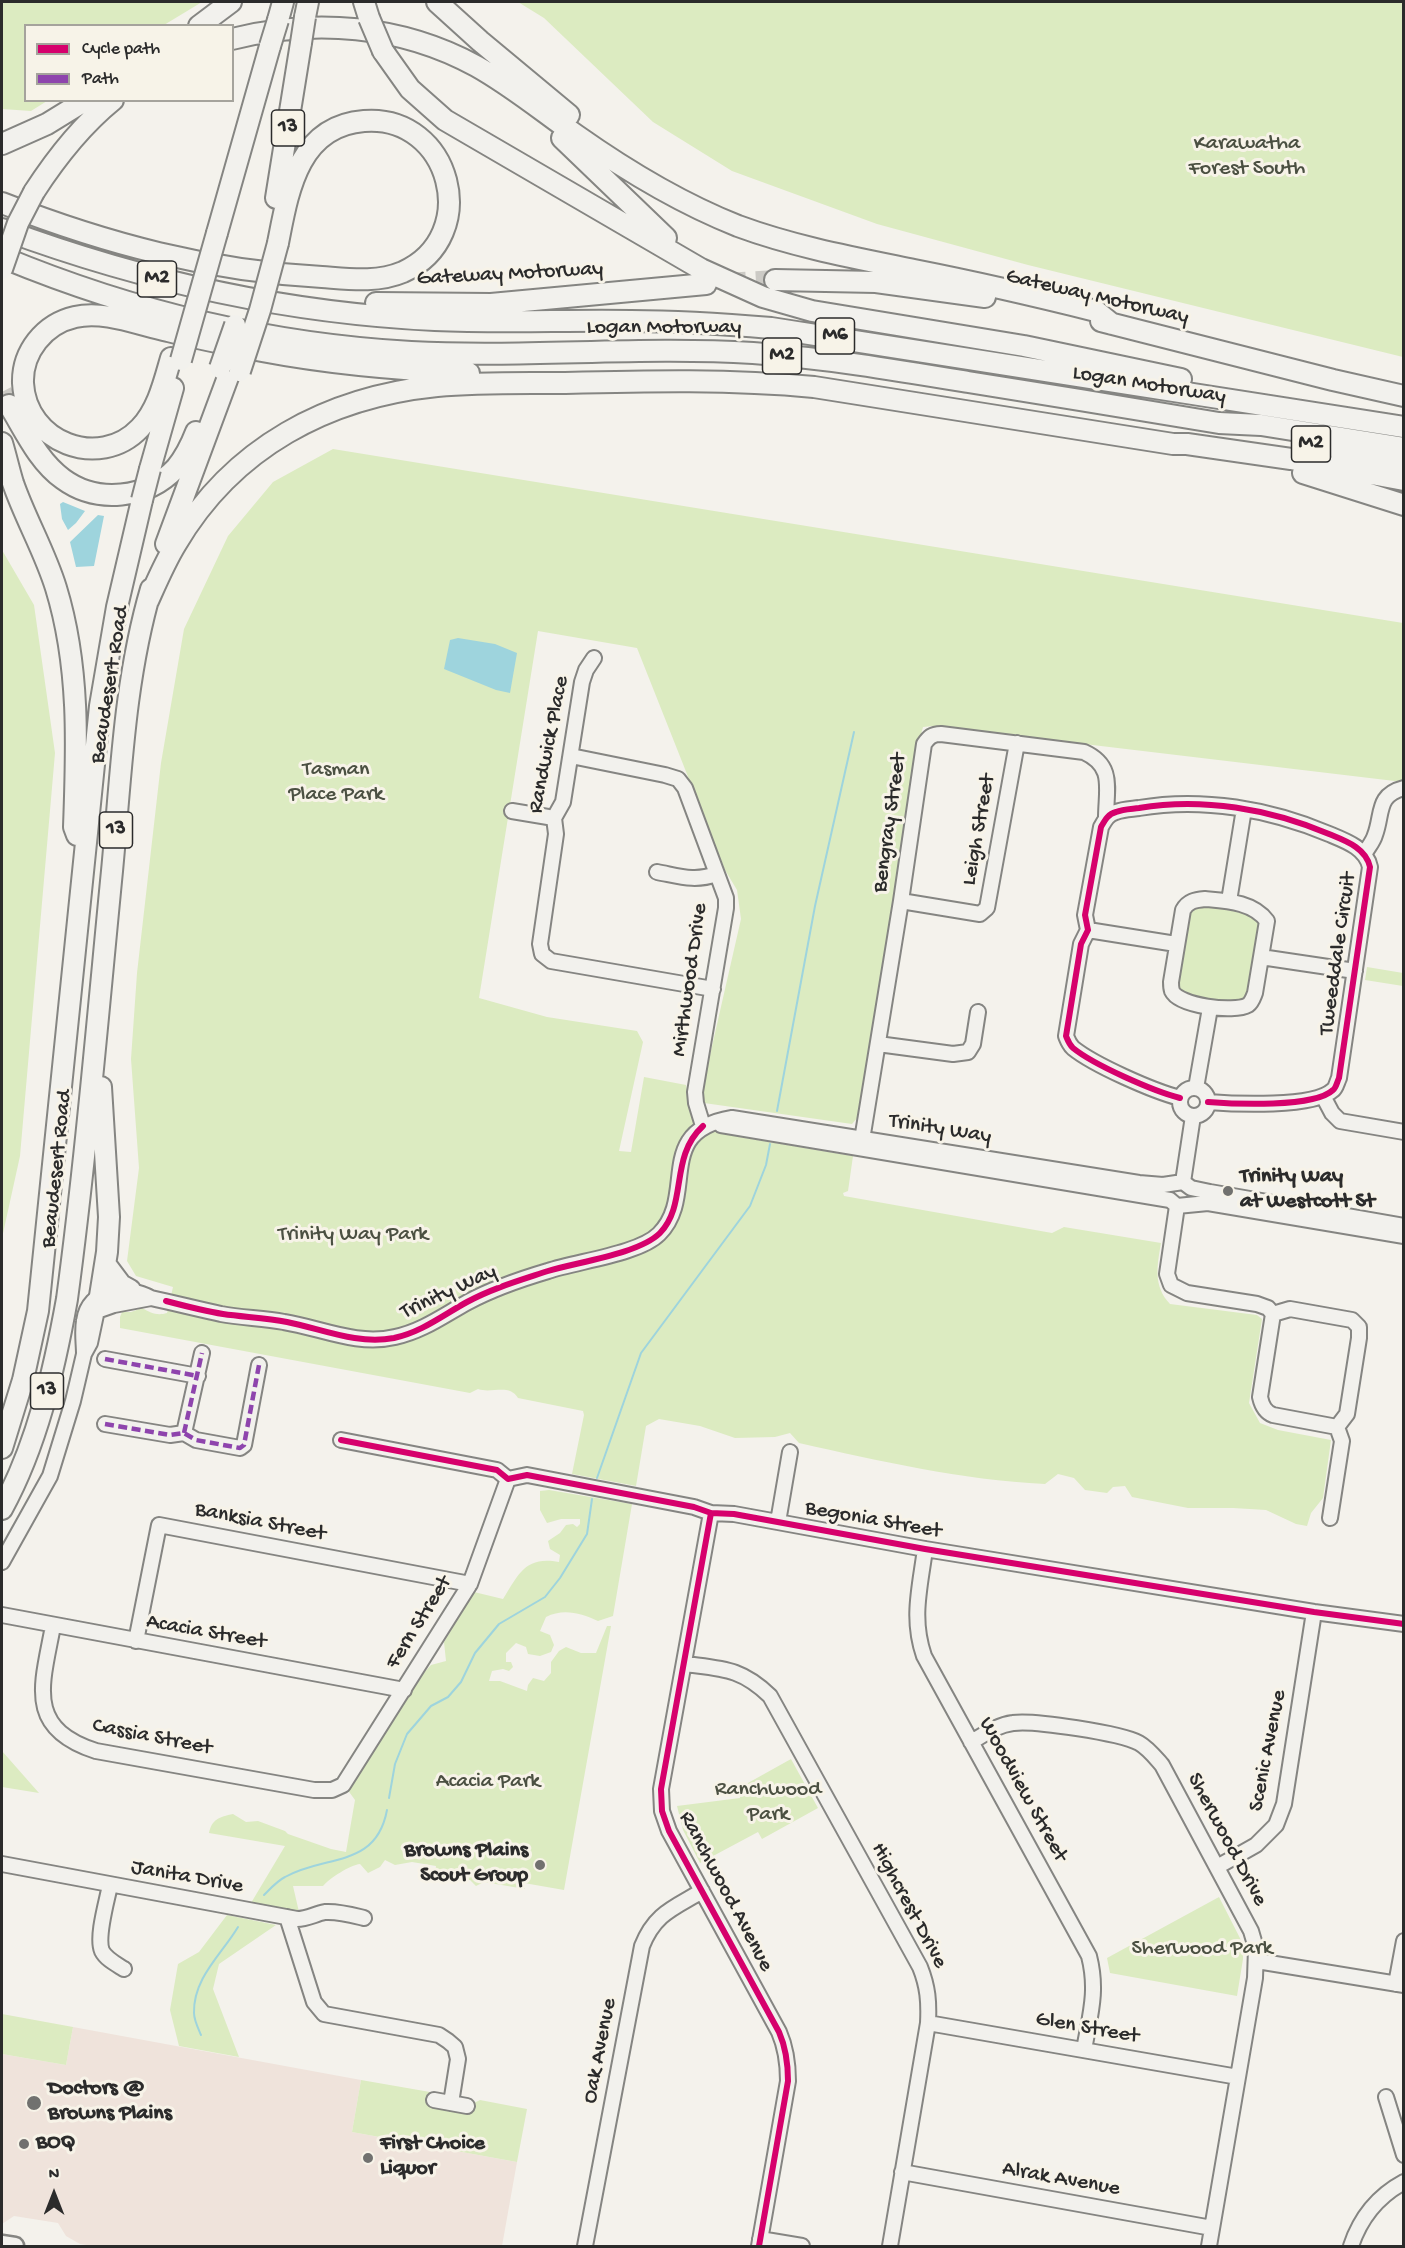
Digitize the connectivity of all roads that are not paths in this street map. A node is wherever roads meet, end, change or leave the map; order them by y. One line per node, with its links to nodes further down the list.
1 (231, 2): 6 (highway)
2 (437, 2): 12 (highway)
3 (307, 9): 15 (highway, Beaudesert Road / 13, bridge)
4 (366, 10): 18 (highway, bridge)
5 (280, 11): 22 (highway, Beaudesert Road / 13, bridge)
6 (203, 24)
7 (234, 38): 8 (highway)
8 (526, 98): 12 (highway); 18 (highway)
9 (83, 102): 11 (highway)
10 (111, 102): 17 (highway, bridge)
11 (2, 144)
12 (681, 200): 21 (highway)
13 (2, 203): 15 (highway)
14 (2, 229): 20 (highway, Logan Motorway / M2)
15 (272, 242): 23 (highway, Beaudesert Road / 13); 23 (highway, bridge)
16 (2, 257): 28 (highway, Logan Motorway / M2)
17 (2, 269)
18 (704, 276): 20 (highway, Gateway Motorway / M2); 27 (highway)
19 (775, 280): 21 (highway, Gateway Motorway)
20 (318, 310): 27 (highway, Logan Motorway / M6)
21 (1112, 324): 25 (highway, Gateway Motorway)
22 (176, 359): 24 (highway); 47 (highway, Beaudesert Road / 13, bridge)
23 (229, 373): 26 (highway); 38 (highway, Beaudesert Road / 13)
24 (536, 383): 31 (highway); 38 (highway)
25 (1404, 396)
26 (9, 405)
27 (1347, 418): 29 (highway, Logan Motorway / M6)
28 (1219, 423): 32 (highway, Logan Motorway); 33 (highway, M2)
29 (1404, 427)
30 (2, 443): 37 (highway)
31 (1173, 444): 34 (highway); 36 (highway)
32 (1404, 448)
33 (1404, 463)
34 (1404, 480)
35 (2, 481): 37 (highway)
36 (1404, 505)
37 (36, 535): 47 (highway)
38 (148, 601): 61 (highway, Beaudesert Road / 13)
39 (594, 658): 41 (street, Randwick Place)
40 (1017, 743): 46 (street, Bengray Street); 51 (street, Bengray Street); 51 (street, Leigh Street)
41 (571, 756): 45 (street, Randwick Place); 50 (street, Mirthwood Drive)
42 (1404, 788): 48 (street)
43 (1244, 808): 46 (street, Tweeddale Circuit); 48 (street, Tweeddale Circuit); 52 (street)
44 (512, 811): 45 (street)
45 (554, 818): 57 (street, Randwick Place)
46 (1106, 818): 53 (street)
47 (84, 851): 87 (highway, Beaudesert Road / 13)
48 (1365, 853): 56 (street, Tweeddale Circuit)
49 (657, 873): 50 (street)
50 (716, 874): 57 (street, Mirthwood Drive)
51 (901, 901): 60 (street, Bengray Street)
52 (1229, 901): 54 (street); 55 (street)
53 (1088, 930): 54 (street); 64 (street)
54 (1176, 944): 58 (street)
55 (1261, 957): 56 (street); 58 (street)
56 (1355, 971): 63 (street, Tweeddale Circuit)
57 (713, 988): 67 (street, Mirthwood Drive)
58 (1210, 1008): 62 (street)
59 (978, 1012): 60 (street)
60 (878, 1044): 69 (street, Bengray Street)
61 (93, 1061): 74 (highway); 90 (highway, Beaudesert Road / 13)
62 (1196, 1088): 64 (street); 65 (street)
63 (1323, 1096): 65 (street); 68 (street)
64 (1180, 1098): 66 (street)
65 (1208, 1102): 66 (street)
66 (1193, 1116): 70 (street)
67 (703, 1126): 69 (street, Trinity Way); 76 (street, Trinity Way)
68 (1404, 1132)
69 (861, 1143): 70 (street, Trinity Way); 71 (street, Trinity Way)
70 (1182, 1185): 71 (street); 71 (street); 72 (street, Trinity Way)
71 (1178, 1204): 73 (street, Trinity Way); 78 (street)
72 (1404, 1226)
73 (1404, 1236)
74 (106, 1265): 75 (highway); 77 (highway)
75 (130, 1290): 76 (street, Trinity Way); 77 (street)
76 (150, 1298): 77 (street, Trinity Way)
77 (98, 1304): 97 (street)
78 (1273, 1314): 84 (street); 84 (street)
79 (202, 1353): 82 (street)
80 (105, 1359): 82 (street)
81 (259, 1365): 85 (street)
82 (198, 1376): 85 (street)
83 (105, 1424): 85 (street)
84 (1337, 1427): 93 (street)
85 (184, 1433)
86 (341, 1440): 89 (street, Begonia Street)
87 (2, 1448)
88 (790, 1452): 94 (street)
89 (508, 1479): 92 (street, Begonia Street); 98 (street, Fern Street)
90 (13, 1490): 91 (highway, 13); 95 (highway)
91 (2, 1509)
92 (711, 1513): 94 (street, Begonia Street); 104 (street, Ranchwood Avenue)
93 (1330, 1518)
94 (778, 1522): 96 (street, Begonia Street)
95 (2, 1527)
96 (925, 1549): 99 (street, Begonia Street); 106 (street, Woodview Street)
97 (2, 1562)
98 (470, 1584): 103 (street, Banksia Street); 105 (street, Fern Street)
99 (1314, 1612): 101 (street, Begonia Street); 109 (street, Scenic Avenue)
100 (2, 1615): 102 (street, Acacia Street)
101 (1404, 1624)
102 (53, 1626): 103 (street, Acacia Street); 107 (street, Cassia Street)
103 (136, 1641): 105 (street, Acacia Street)
104 (685, 1664): 111 (street, Ranchwood Avenue); 118 (street, Highcrest Drive)
105 (404, 1690): 107 (street, Fern Street)
106 (971, 1742): 109 (street, Sherwood Drive); 119 (street, Woodview Street)
107 (346, 1779)
108 (2, 1864): 110 (street, Janita Drive)
109 (1217, 1867): 115 (street, Sherwood Drive)
110 (110, 1885): 112 (street, Janita Drive); 116 (street)
111 (702, 1891): 129 (street, Ranchwood Avenue); 132 (street, Oak Avenue)
112 (287, 1917): 113 (street, Janita Drive); 123 (street)
113 (364, 1918)
114 (1404, 1941): 117 (street)
115 (1257, 1960): 117 (street); 120 (street, Sherwood Drive)
116 (124, 1969)
117 (1400, 1985)
118 (928, 2023): 119 (street, Glen Street); 126 (street, Highcrest Drive)
119 (1084, 2050): 120 (street, Glen Street)
120 (1238, 2077): 128 (street, Sherwood Drive)
121 (1386, 2097): 125 (street)
122 (434, 2100): 123 (street)
123 (451, 2103): 124 (street)
124 (467, 2106)
125 (1404, 2155)
126 (902, 2172): 128 (street, Alrak Avenue); 134 (street, Highcrest Drive)
127 (1404, 2182): 136 (street)
128 (1212, 2228): 135 (street, Sherwood Drive)
129 (759, 2243): 133 (street)
130 (2, 2244): 131 (main road)
131 (15, 2247)
132 (585, 2247)
133 (802, 2247)
134 (890, 2247)
135 (1209, 2247)
136 (1352, 2247)

